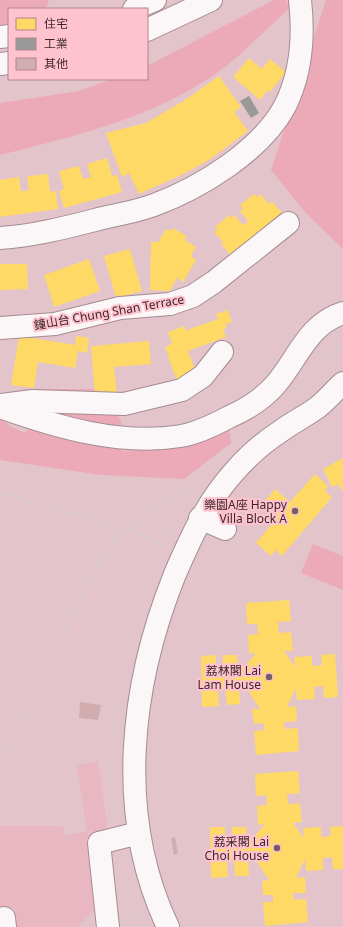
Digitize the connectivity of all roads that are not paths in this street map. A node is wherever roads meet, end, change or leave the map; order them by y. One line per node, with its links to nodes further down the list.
1 (155, 0): 4 (street)
2 (211, 0): 5 (street)
3 (300, 0): 7 (street)
4 (136, 8)
5 (148, 30)
6 (288, 222): 9 (street, 鐘山台 Chung Shan Terrace)
7 (0, 238)
8 (343, 313): 13 (street)
9 (0, 328)
10 (222, 352): 13 (street)
11 (343, 383): 14 (street)
12 (343, 402): 14 (street)
13 (0, 406)
14 (318, 407): 15 (street)
15 (200, 518): 16 (street); 17 (street)
16 (225, 528)
17 (140, 833): 20 (street); 21 (street)
18 (0, 919): 19 (street)
19 (5, 927)
20 (108, 927)
21 (168, 927)

